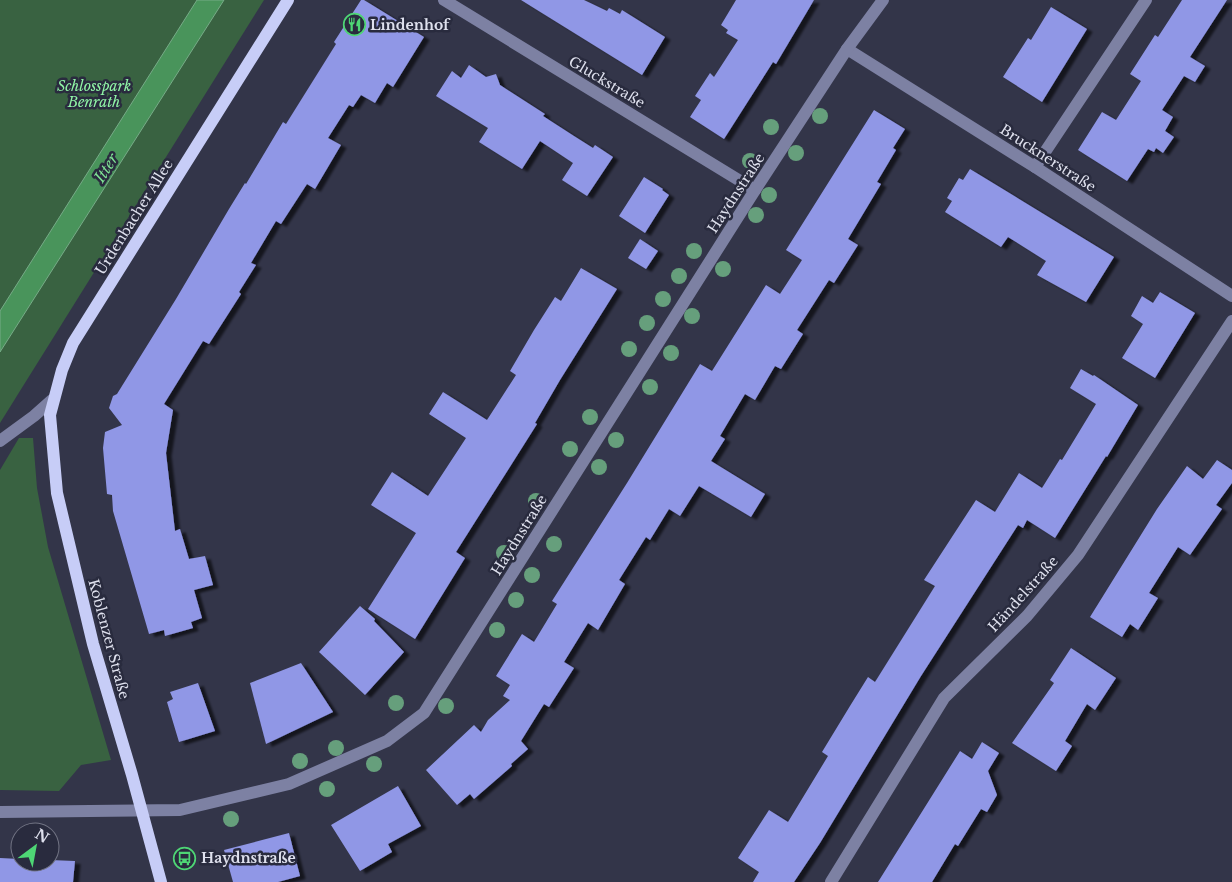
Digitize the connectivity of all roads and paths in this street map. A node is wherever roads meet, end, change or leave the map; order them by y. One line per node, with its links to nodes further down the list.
1 (288, 0): 10 (main road, Urdenbacher Allee)
2 (444, 0): 7 (street, Gluckstraße)
3 (883, 0): 5 (street, Haydnstraße)
4 (1146, 0): 6 (street)
5 (847, 49): 6 (street, Brucknerstraße); 7 (street, Haydnstraße)
6 (1035, 167): 8 (street, Brucknerstraße)
7 (755, 190): 12 (street, Haydnstraße)
8 (1232, 296)
9 (1232, 321): 15 (street, Händelstraße)
10 (52, 400): 11 (street); 12 (main road, Koblenzer Straße)
11 (0, 441)
12 (142, 810): 13 (street, Haydnstraße); 14 (main road, Koblenzer Straße)
13 (0, 812)
14 (161, 882)
15 (831, 882)

